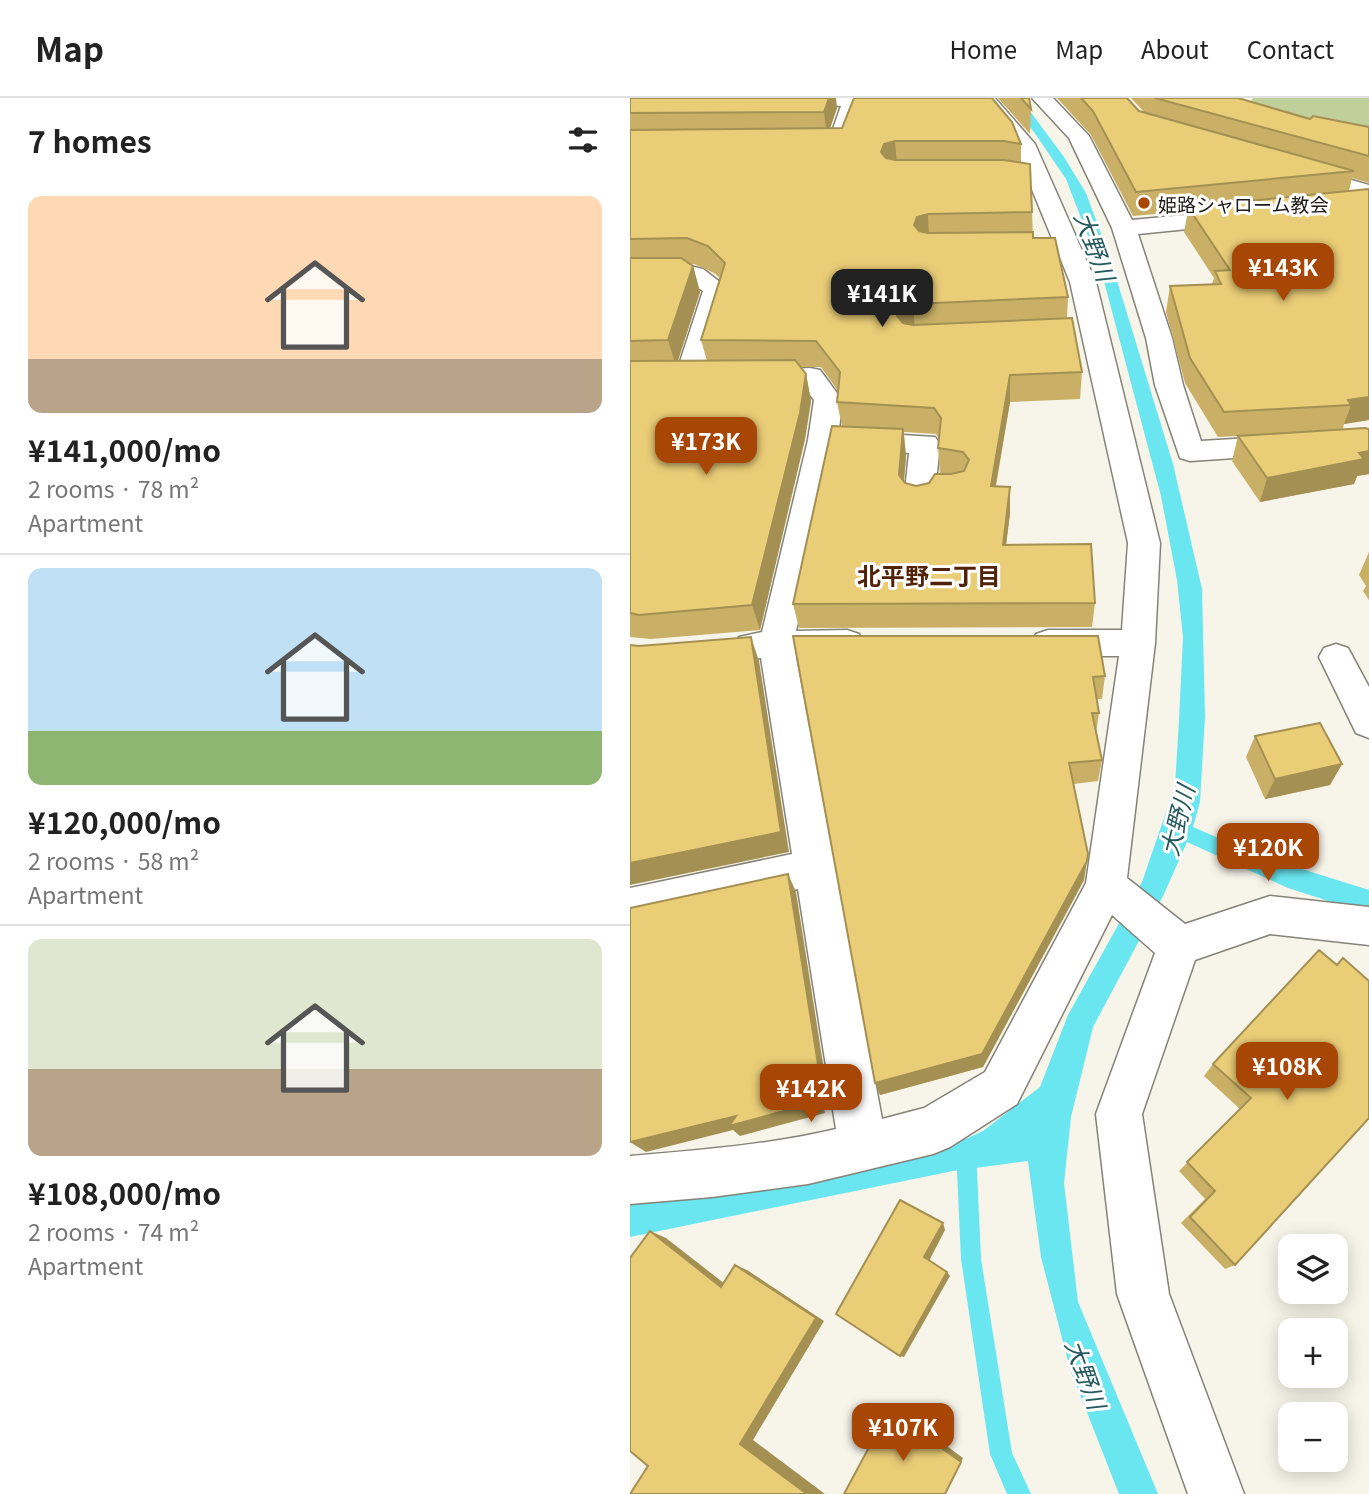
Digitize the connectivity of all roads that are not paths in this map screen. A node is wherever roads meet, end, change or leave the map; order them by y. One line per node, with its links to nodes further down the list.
1 (803, 98): 7 (street)
2 (984, 98): 6 (street)
3 (1042, 98): 5 (street)
4 (1104, 133): 5 (street)
5 (1078, 136): 6 (street); 13 (street)
6 (1024, 145): 21 (street)
7 (810, 146)
8 (1276, 166): 9 (street)
9 (1369, 192)
10 (1369, 203): 11 (street)
11 (1342, 206)
12 (1260, 215): 13 (street)
13 (1124, 228): 16 (street)
14 (630, 275): 15 (street)
15 (823, 440): 17 (street); 18 (street)
16 (1369, 446)
17 (953, 488)
18 (776, 643): 19 (street); 22 (street); 25 (street)
19 (874, 643)
20 (1013, 643): 21 (street)
21 (1138, 643): 26 (street)
22 (714, 649)
23 (1336, 657): 24 (street)
24 (1369, 723)
25 (814, 867): 27 (street); 30 (street)
26 (1106, 885): 29 (street); 30 (street)
27 (630, 907)
28 (1369, 926): 29 (street)
29 (1179, 946): 32 (street)
30 (863, 1147): 31 (street)
31 (630, 1180)
32 (1216, 1494)

